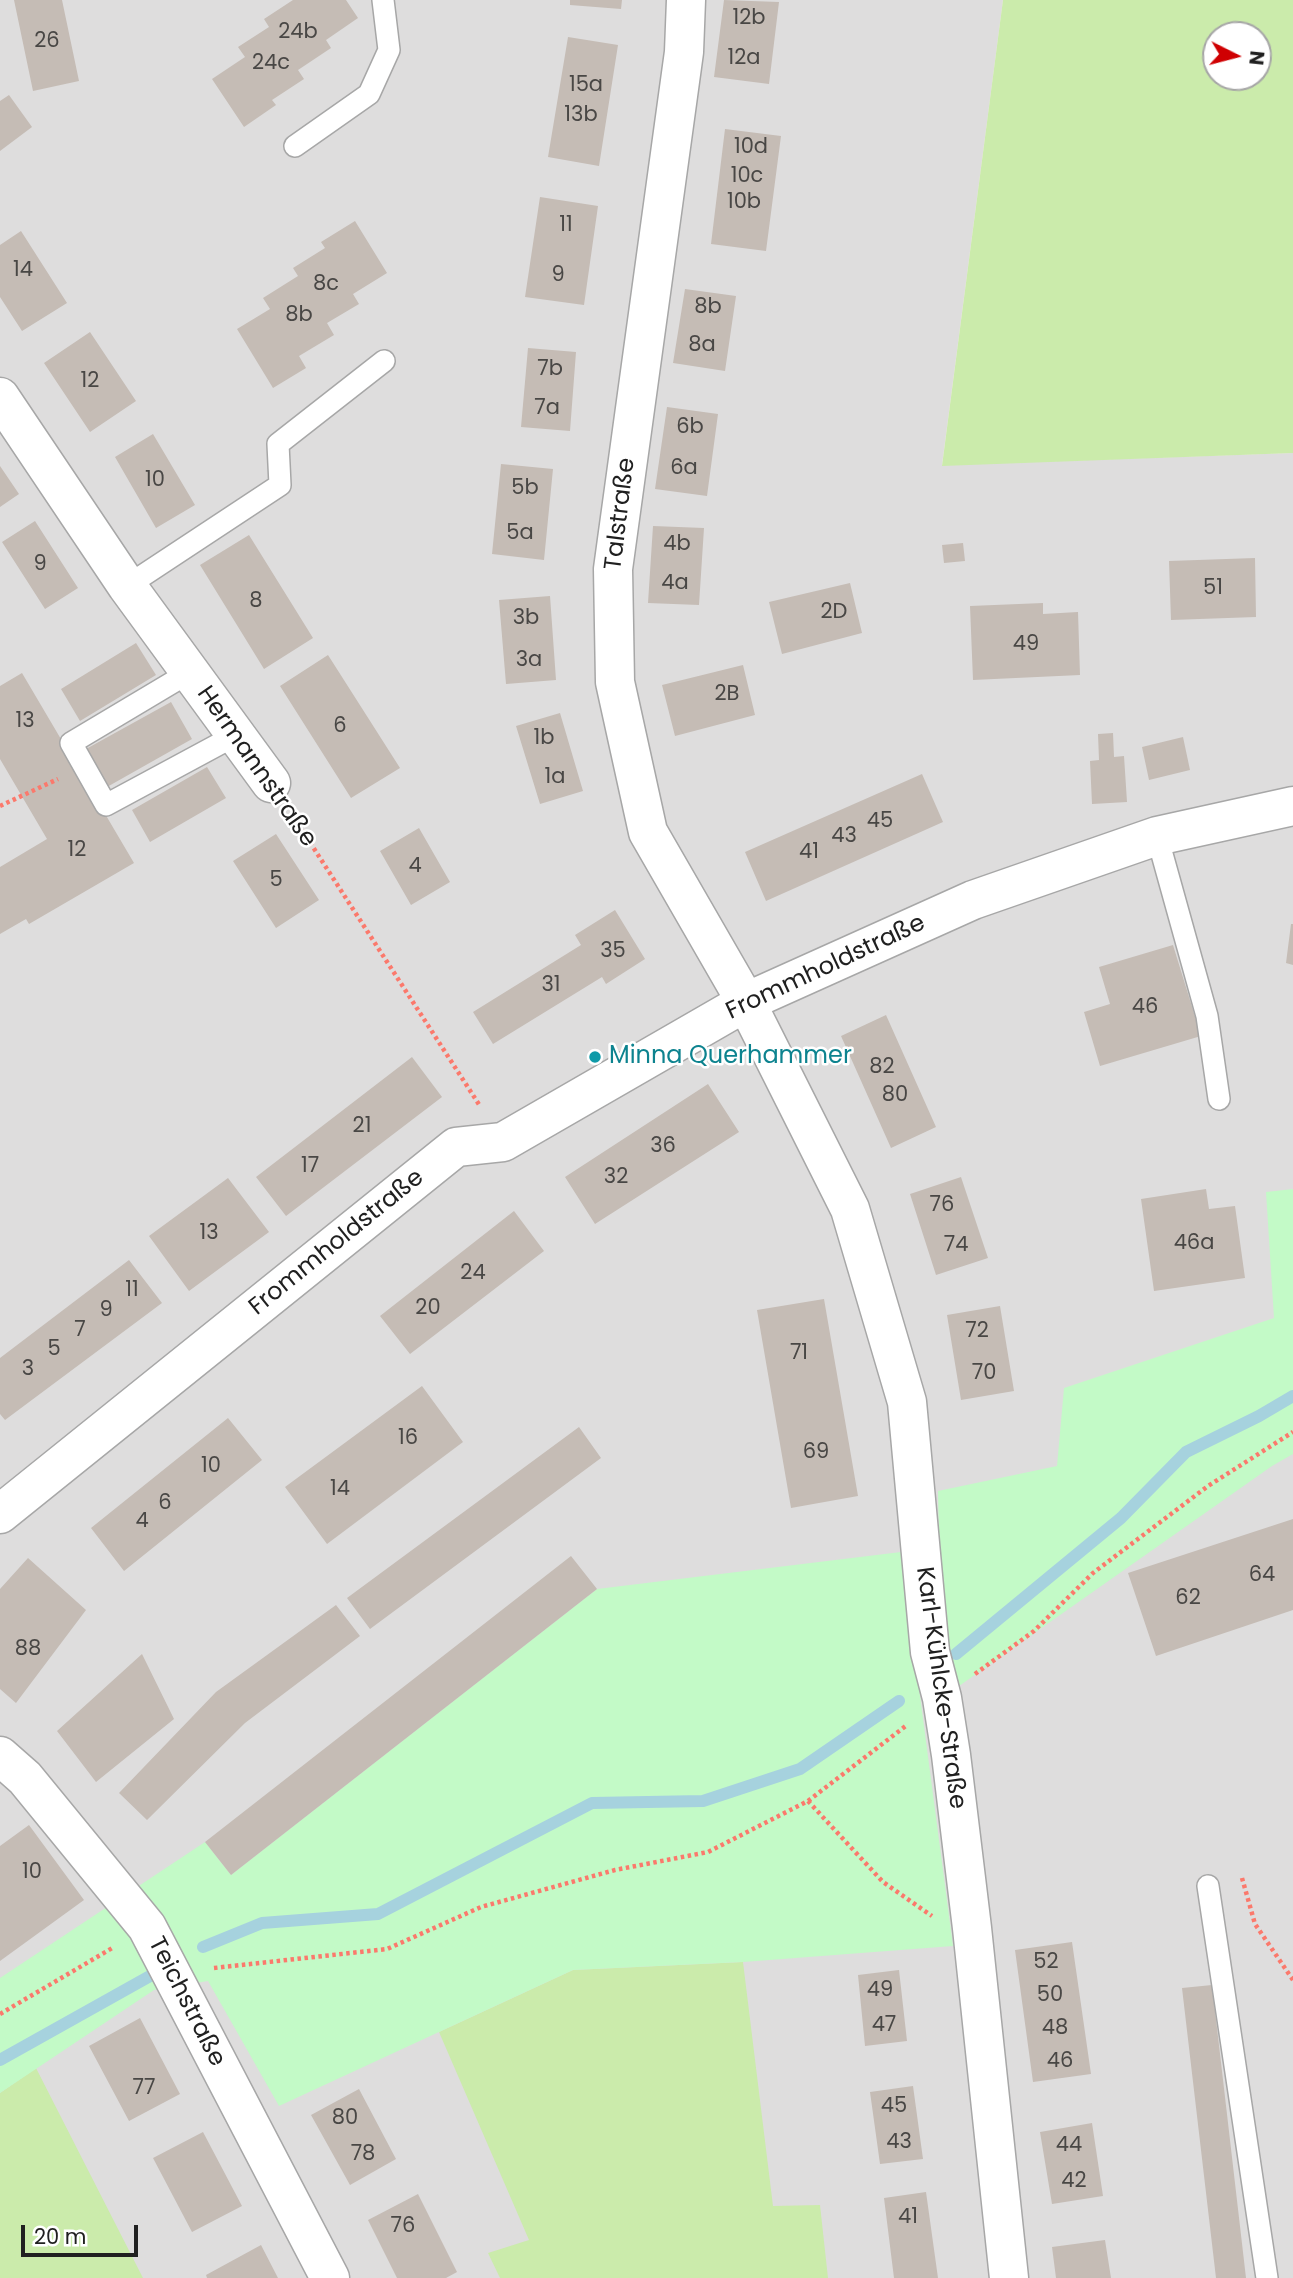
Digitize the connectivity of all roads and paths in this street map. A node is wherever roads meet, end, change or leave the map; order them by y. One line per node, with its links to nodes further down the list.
1 (383, 0): 3 (lane)
2 (686, 0): 14 (street, Talstraße)
3 (295, 146)
4 (384, 361): 6 (lane)
5 (0, 397): 6 (street, Hermannstraße)
6 (127, 586): 7 (street, Hermannstraße)
7 (190, 673): 8 (street, Hermannstraße); 9 (lane)
8 (236, 735): 9 (lane); 10 (street, Hermannstraße)
9 (85, 767): 11 (path)
10 (271, 783): 16 (path, Hermannstraße)
11 (0, 806)
12 (1293, 806): 13 (street, Frommholdstraße)
13 (1157, 836): 14 (street, Frommholdstraße); 15 (lane)
14 (746, 1002): 16 (street, Frommholdstraße); 19 (street, Karl-Kühlcke-Straße)
15 (1220, 1099)
16 (503, 1142): 18 (street, Frommholdstraße)
17 (1293, 1432): 19 (path)
18 (0, 1514)
19 (942, 1698): 21 (path); 25 (street, Karl-Kühlcke-Straße)
20 (0, 1756): 24 (street, Teichstraße)
21 (808, 1801): 25 (path); 26 (path)
22 (1242, 1878): 27 (path)
23 (1208, 1886): 31 (lane)
24 (147, 1927): 28 (path); 29 (street, Teichstraße)
25 (972, 1928): 30 (street, Karl-Kühlcke-Straße)
26 (206, 1963)
27 (1293, 1980)
28 (0, 2014)
29 (330, 2278)
30 (1009, 2278)
31 (1267, 2278)

